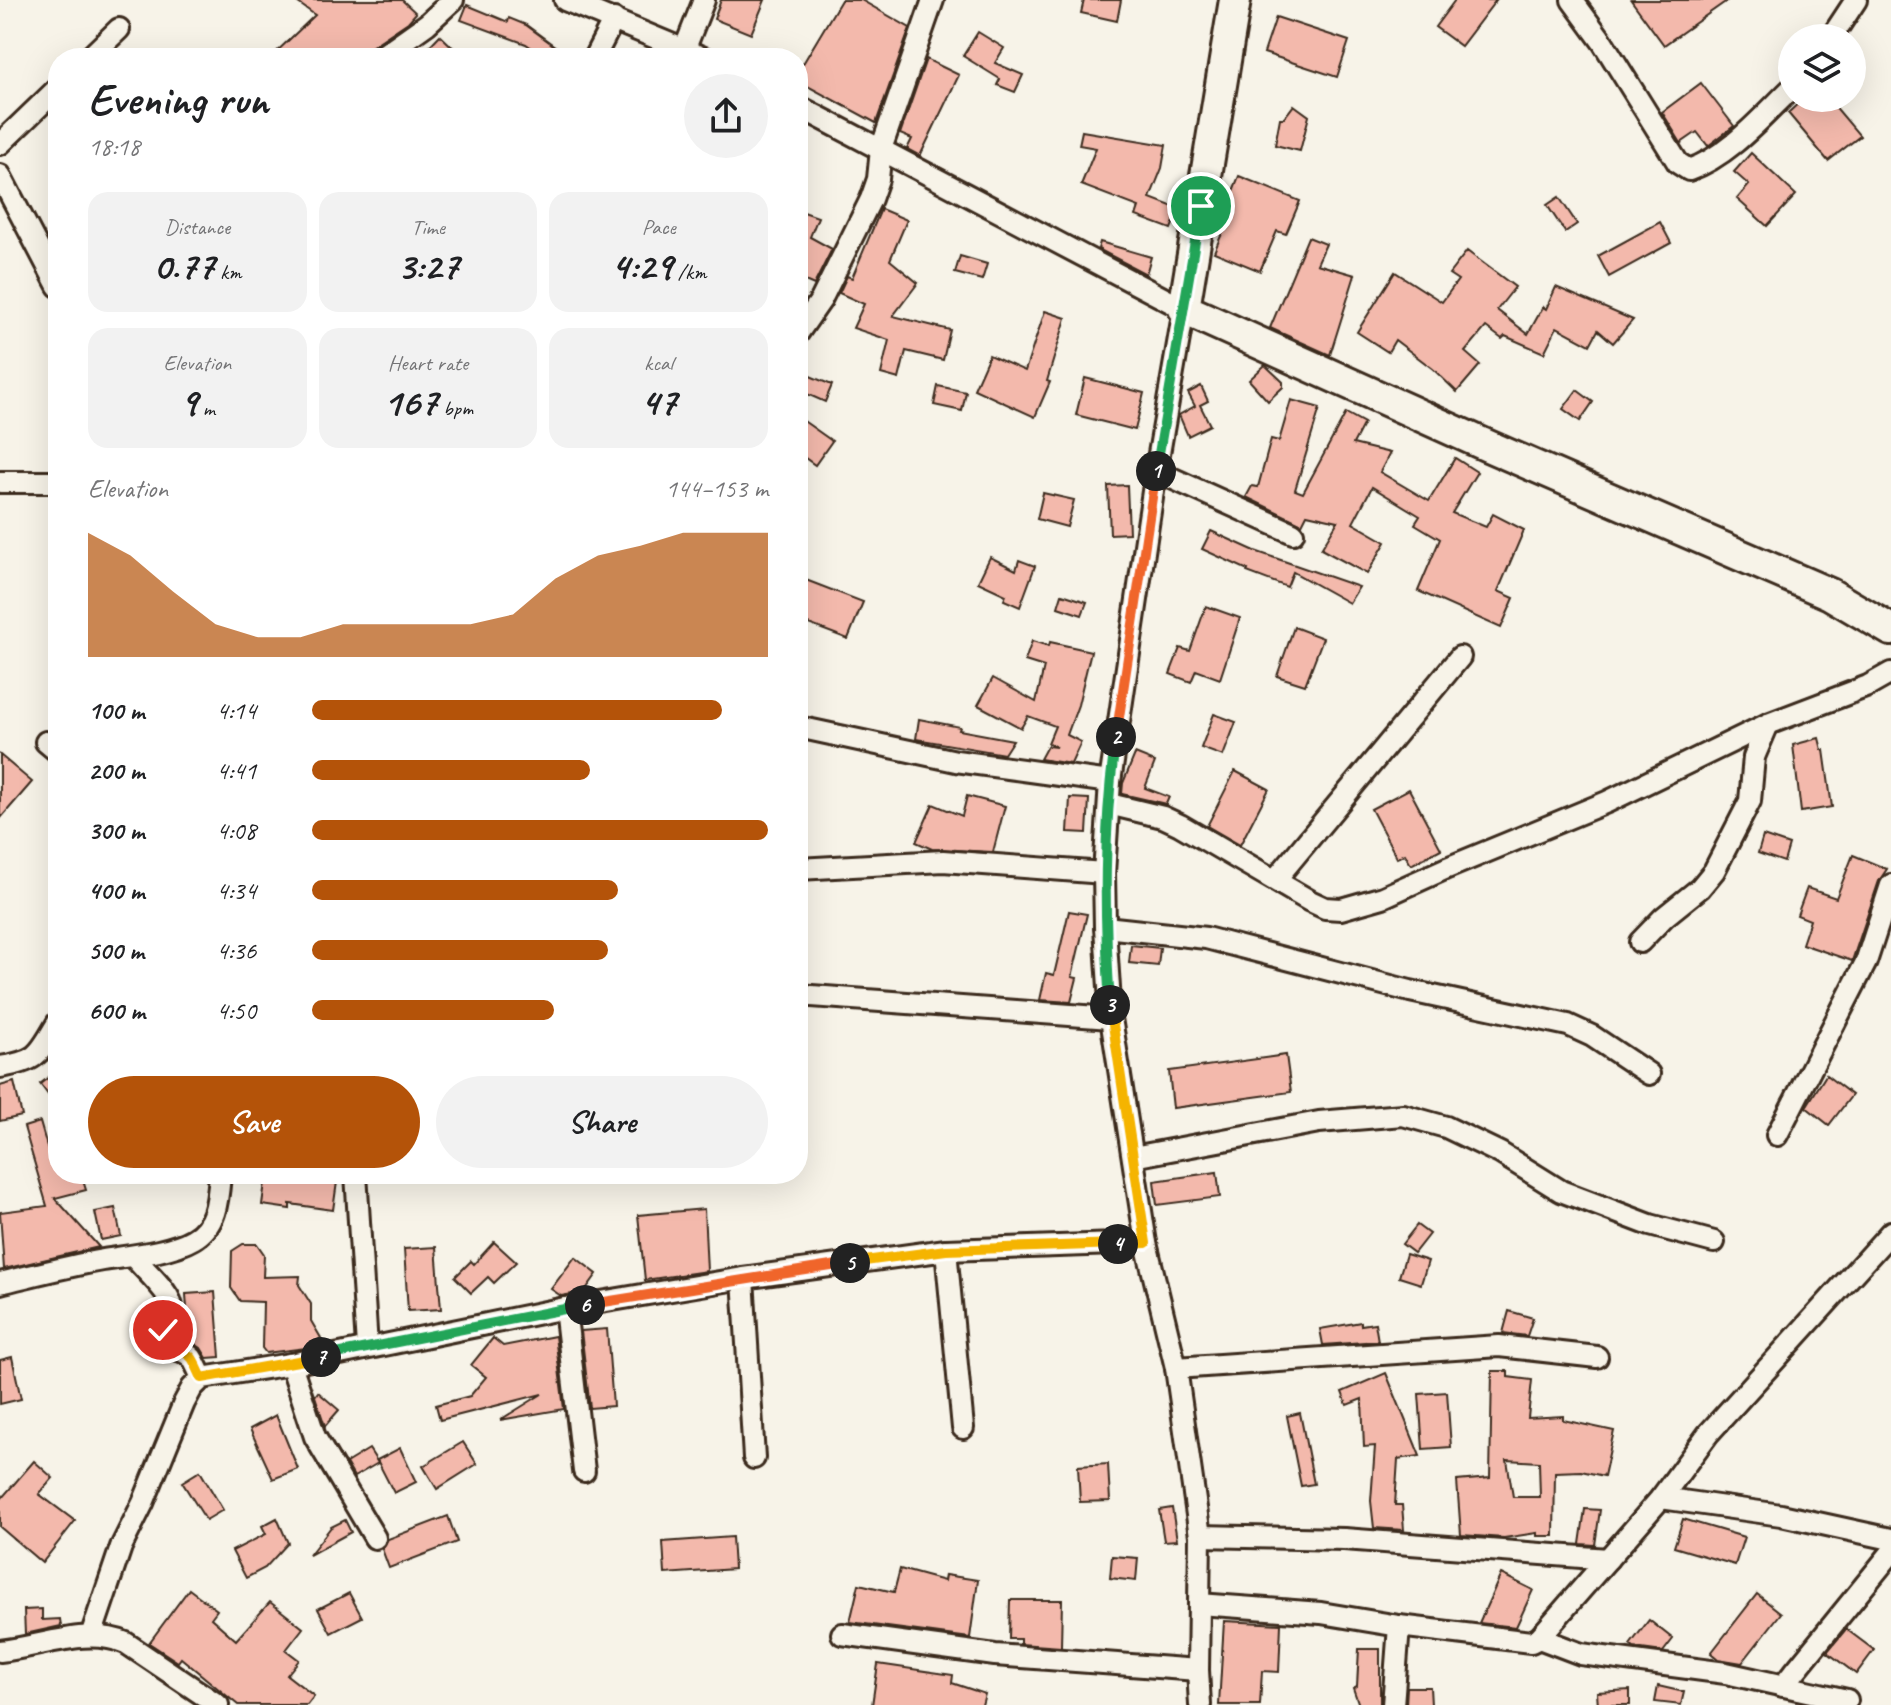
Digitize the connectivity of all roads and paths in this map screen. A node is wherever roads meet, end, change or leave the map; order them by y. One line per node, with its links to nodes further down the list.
1 (453, 0): 12 (street)
2 (565, 0): 8 (street)
3 (704, 0): 14 (street)
4 (933, 0): 19 (street)
5 (1235, 0): 22 (main road)
6 (1572, 0): 16 (street)
7 (1856, 0): 9 (street)
8 (614, 19): 13 (street); 14 (street)
9 (1840, 24)
10 (119, 29): 11 (street)
11 (99, 48)
12 (393, 48)
13 (599, 48)
14 (685, 48)
15 (48, 98): 18 (street)
16 (1778, 101)
17 (808, 111): 19 (street)
18 (0, 144)
19 (881, 149): 22 (street); 23 (street)
20 (0, 175): 21 (street)
21 (48, 266)
22 (1184, 309): 24 (street); 28 (main road)
23 (808, 319)
24 (1156, 471): 27 (street); 35 (street)
25 (0, 482): 26 (street)
26 (48, 482)
27 (1293, 533)
28 (1891, 630)
29 (1460, 657): 39 (street)
30 (1891, 673): 31 (street)
31 (1768, 724): 33 (street); 34 (street)
32 (808, 729): 35 (street)
33 (1725, 745): 34 (street); 39 (street)
34 (1754, 757): 42 (street)
35 (1110, 782): 36 (street)
36 (1109, 804): 38 (street); 39 (street)
37 (808, 868): 38 (street)
38 (1104, 873): 41 (street)
39 (1275, 880)
40 (1891, 885): 48 (street)
41 (1105, 927): 44 (street); 47 (street)
42 (1640, 942)
43 (808, 996): 44 (street)
44 (1111, 1018): 49 (street)
45 (48, 1039): 46 (street)
46 (0, 1067)
47 (1649, 1074)
48 (1777, 1135)
49 (1133, 1157): 53 (street); 54 (street)
50 (219, 1184): 56 (street)
51 (357, 1184): 60 (street)
52 (1891, 1232): 68 (street)
53 (1714, 1242)
54 (1146, 1243): 55 (street); 63 (street)
55 (946, 1250): 57 (street); 65 (street)
56 (134, 1257): 58 (street); 64 (street)
57 (743, 1278): 59 (street); 66 (street)
58 (0, 1283)
59 (565, 1308): 60 (street); 67 (street)
60 (367, 1347): 62 (street)
61 (1597, 1357): 63 (street)
62 (291, 1364): 64 (street); 70 (street)
63 (1176, 1368): 69 (street)
64 (202, 1378): 77 (street)
65 (963, 1428)
66 (754, 1458)
67 (584, 1471)
68 (1661, 1498): 71 (street); 73 (street)
69 (1200, 1536): 73 (street); 74 (street)
70 (375, 1538)
71 (1891, 1539)
72 (1891, 1553): 81 (street)
73 (1608, 1559): 78 (street)
74 (1199, 1604): 75 (street); 80 (street)
75 (1399, 1626): 78 (street); 85 (street)
76 (842, 1634): 80 (street)
77 (91, 1636): 79 (street); 83 (street)
78 (1539, 1638): 81 (street)
79 (0, 1651)
80 (1198, 1670): 84 (street)
81 (1783, 1686): 82 (street)
82 (1847, 1700)
83 (218, 1705)
84 (1200, 1705)
85 (1393, 1705)

